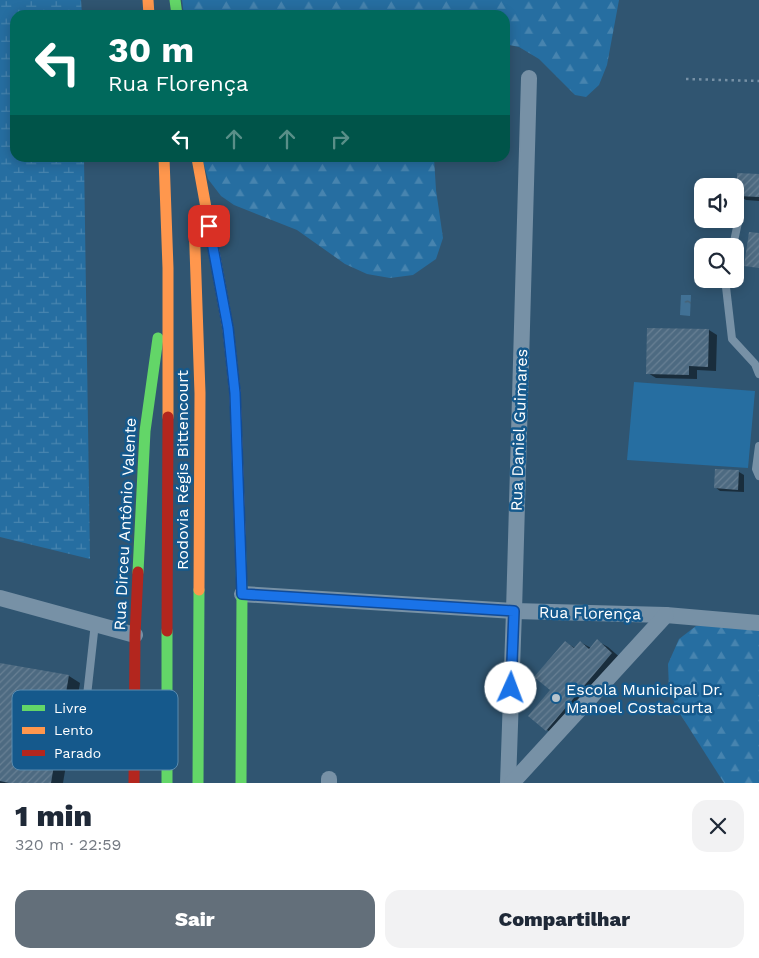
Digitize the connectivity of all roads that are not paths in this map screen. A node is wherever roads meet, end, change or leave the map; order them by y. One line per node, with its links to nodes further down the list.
1 (529, 78): 12 (street, Rua Daniel Guimares)
2 (164, 162): 5 (main road, Rodovia Régis Bittencourt)
3 (192, 162): 24 (main road, Rodovia Régis Bittencourt)
4 (197, 162): 10 (main road)
5 (168, 268): 16 (main road, Rua Dirceu Antônio Valente); 19 (main road, Rodovia Régis Bittencourt)
6 (726, 288): 7 (lane)
7 (759, 374)
8 (759, 446): 9 (lane)
9 (759, 476)
10 (242, 594): 12 (street, Rua Florença); 25 (main road)
11 (0, 598): 15 (street)
12 (514, 611): 13 (street, Rua Florença); 26 (street, Rua Daniel Guimares)
13 (666, 615): 14 (street, Rua Florença); 27 (street)
14 (759, 623)
15 (95, 624): 16 (street); 17 (lane)
16 (135, 635): 18 (main road, Rua Dirceu Antônio Valente)
17 (88, 690)
18 (135, 690)
19 (167, 690)
20 (134, 770): 22 (main road, Rua Dirceu Antônio Valente)
21 (167, 770): 23 (main road, Rodovia Régis Bittencourt)
22 (134, 783)
23 (167, 783)
24 (198, 783)
25 (241, 783)
26 (508, 783)
27 (512, 783)

